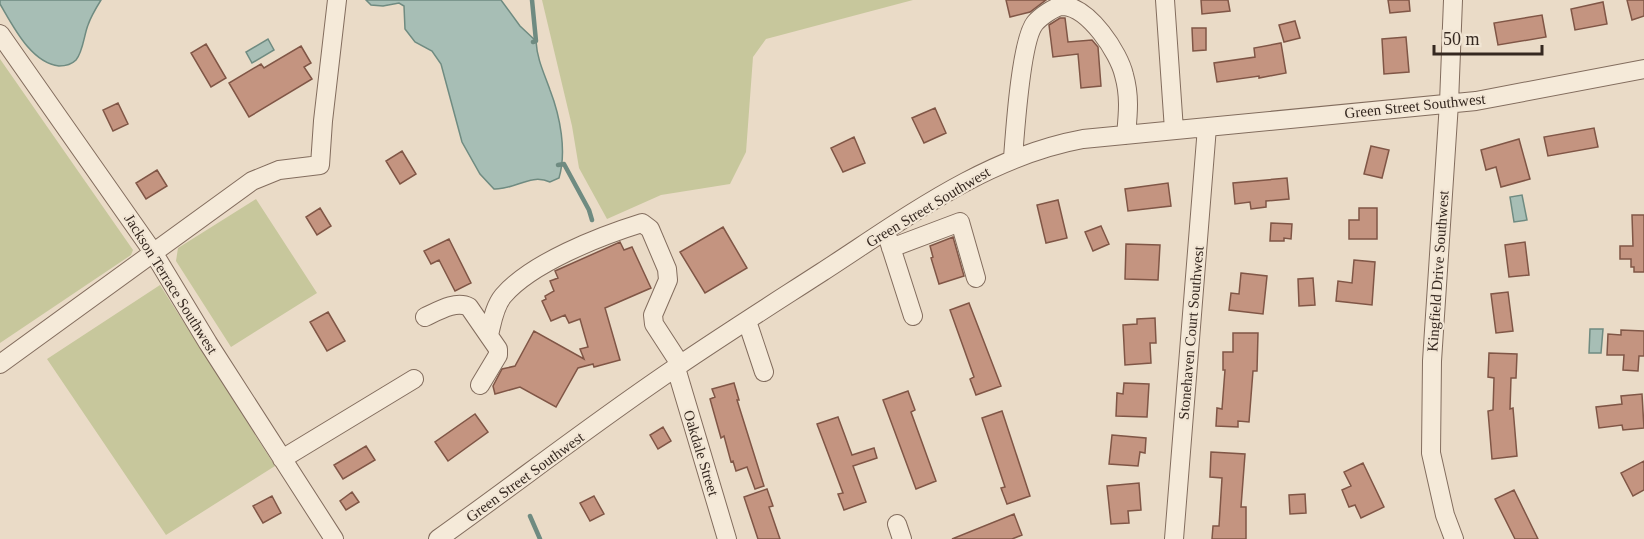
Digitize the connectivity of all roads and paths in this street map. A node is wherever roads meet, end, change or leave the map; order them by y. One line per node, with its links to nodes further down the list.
1 (337, 0): 12 (street)
2 (1165, 0): 8 (street)
3 (1453, 0): 6 (street, Kingfield Drive Southwest)
4 (0, 34): 12 (street, Jackson Terrace Southwest)
5 (1644, 69): 6 (street, Green Street Southwest)
6 (1449, 103): 7 (street, Green Street Southwest); 28 (street, Kingfield Drive Southwest)
7 (1207, 127): 8 (street, Green Street Southwest); 27 (street, Stonehaven Court Southwest)
8 (1173, 130): 9 (street, Green Street Southwest)
9 (1126, 135): 10 (street, Green Street Southwest); 10 (street)
10 (1013, 158): 11 (street, Green Street Southwest)
11 (888, 239): 13 (street); 14 (street); 16 (street, Green Street Southwest)
12 (153, 252): 18 (street); 23 (street, Jackson Terrace Southwest)
13 (976, 278)
14 (913, 316)
15 (425, 317): 17 (street)
16 (747, 321): 19 (street, Green Street Southwest); 20 (street)
17 (489, 335): 19 (street, Oakdale Street); 22 (street)
18 (0, 364)
19 (678, 366): 25 (street, Green Street Southwest); 26 (street, Oakdale Street)
20 (764, 372)
21 (414, 379): 23 (street)
22 (480, 385)
23 (282, 459): 24 (street, Jackson Terrace Southwest)
24 (334, 539)
25 (438, 539)
26 (727, 539)
27 (1174, 539)
28 (1454, 539)

